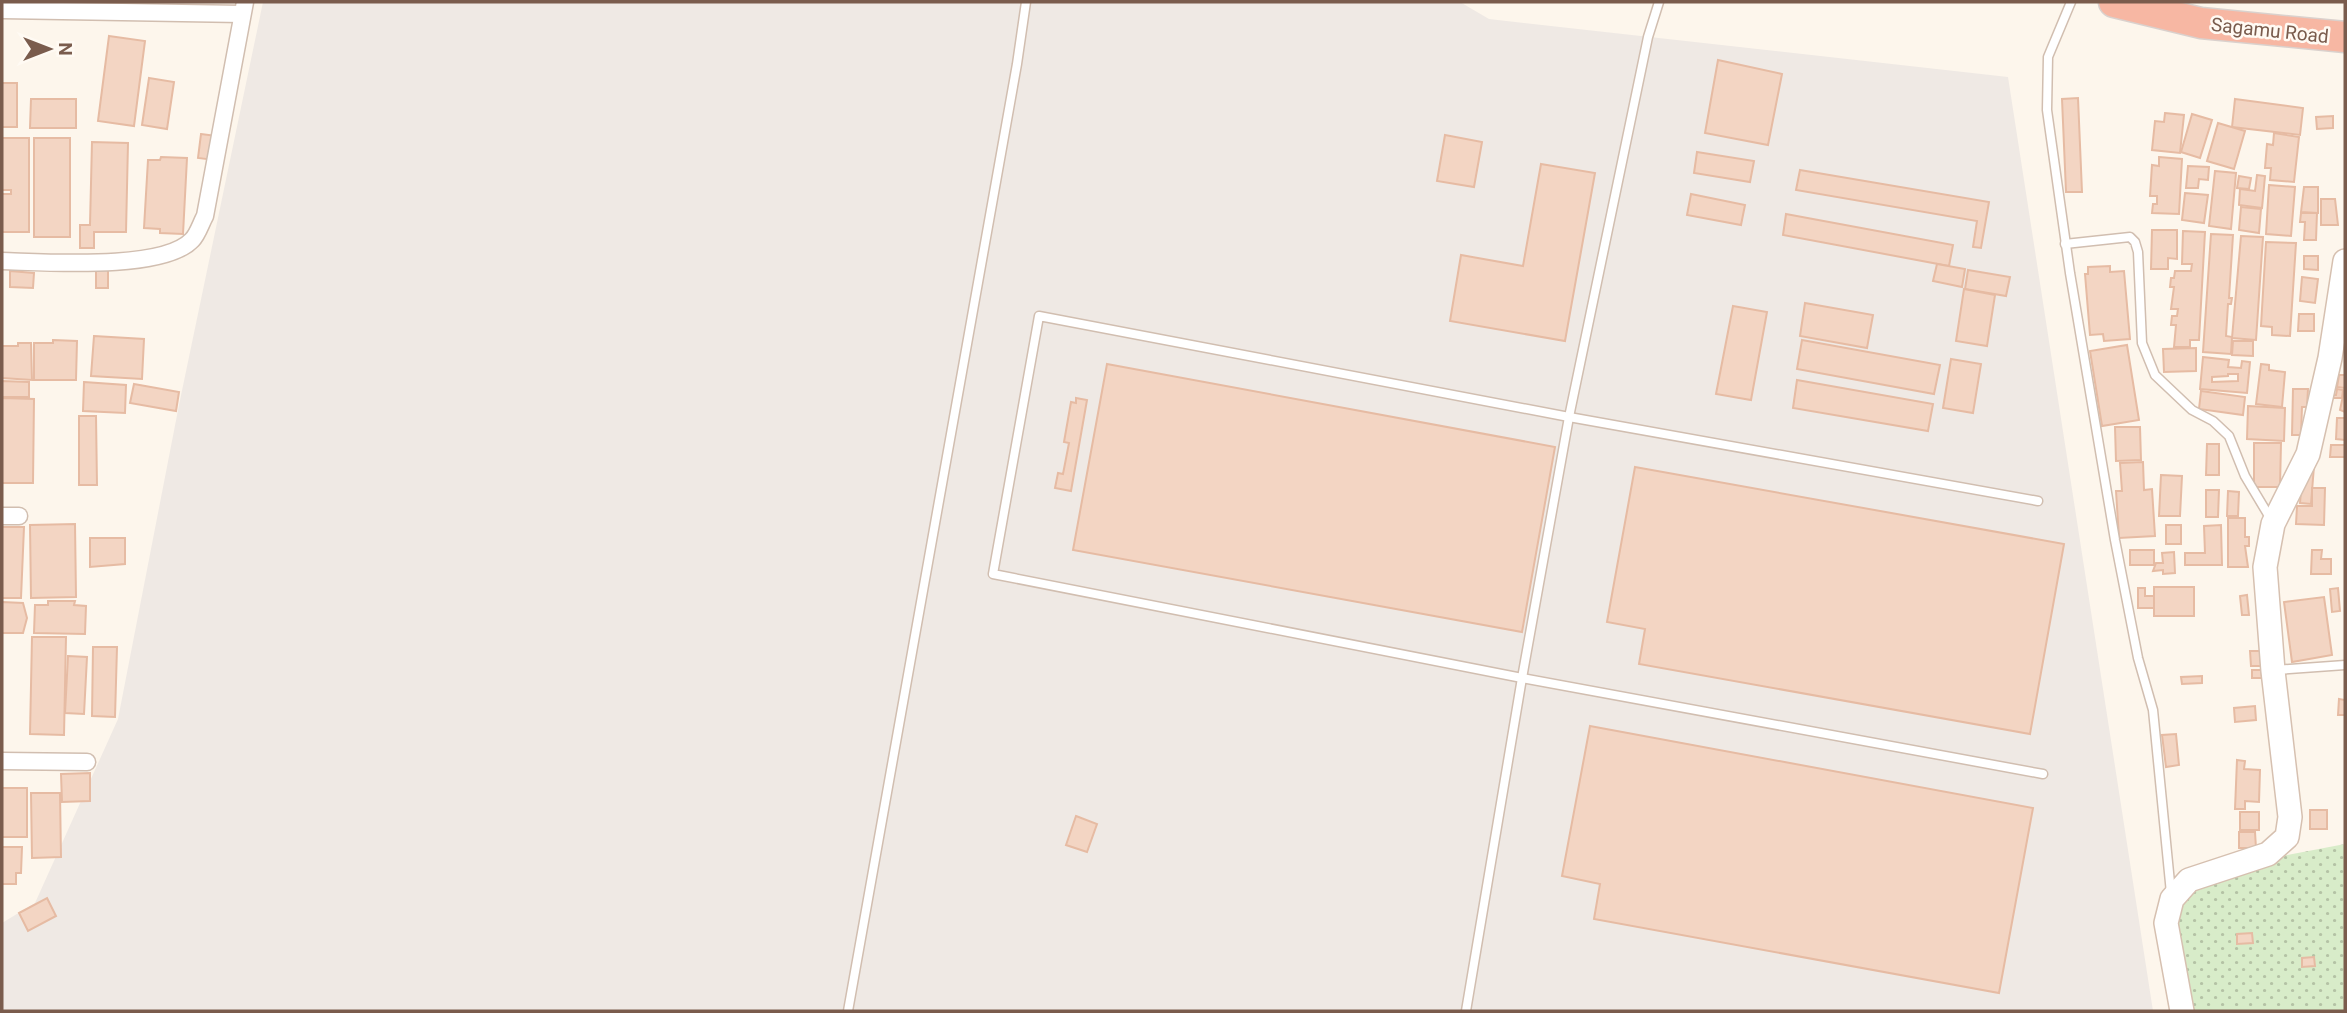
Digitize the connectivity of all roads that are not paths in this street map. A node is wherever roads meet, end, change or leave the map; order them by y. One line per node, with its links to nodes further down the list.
1 (1026, 2): 24 (lane)
2 (1659, 2): 12 (lane)
3 (2071, 2): 9 (lane)
4 (2113, 2): 7 (highway, Sagamu Road)
5 (244, 8): 6 (street); 10 (street)
6 (2, 10)
7 (2202, 12): 8 (highway, Sagamu Road)
8 (2345, 37)
9 (2066, 244): 16 (lane); 23 (lane)
10 (2, 261)
11 (2345, 261): 16 (street)
12 (1569, 417): 13 (lane); 19 (lane); 19 (lane)
13 (2038, 501)
14 (2, 516): 15 (street)
15 (19, 516)
16 (2273, 524): 18 (street)
17 (2345, 664): 18 (lane)
18 (2273, 671): 23 (street)
19 (1522, 678): 22 (lane); 25 (lane)
20 (2, 761): 21 (street)
21 (88, 762)
22 (2043, 774)
23 (2172, 899): 26 (street)
24 (848, 1011)
25 (1466, 1011)
26 (2182, 1011)

